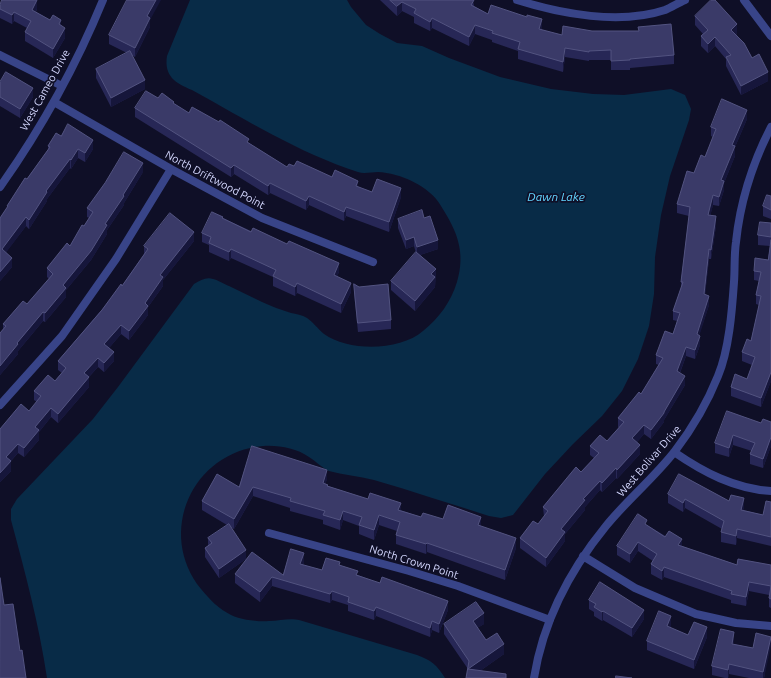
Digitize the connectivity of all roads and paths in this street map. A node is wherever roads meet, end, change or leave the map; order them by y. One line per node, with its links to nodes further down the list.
1 (103, 0): 7 (street, West Cameo Drive)
2 (517, 0): 3 (street)
3 (685, 0)
4 (744, 0): 5 (street)
5 (771, 36)
6 (0, 55): 7 (street)
7 (62, 86): 8 (street, West Cameo Drive)
8 (54, 102): 10 (street, North Driftwood Point); 11 (street, West Cameo Drive)
9 (771, 127): 14 (street, West Bolivar Drive)
10 (171, 170): 12 (street, North Driftwood Point); 13 (street)
11 (0, 186)
12 (373, 262)
13 (0, 405)
14 (674, 452): 15 (street); 17 (street, West Bolivar Drive)
15 (771, 491)
16 (269, 533): 18 (street, North Crown Point)
17 (584, 556): 18 (street, West Bolivar Drive); 19 (street)
18 (550, 620): 20 (street, West Bolivar Drive)
19 (771, 626)
20 (534, 678)

